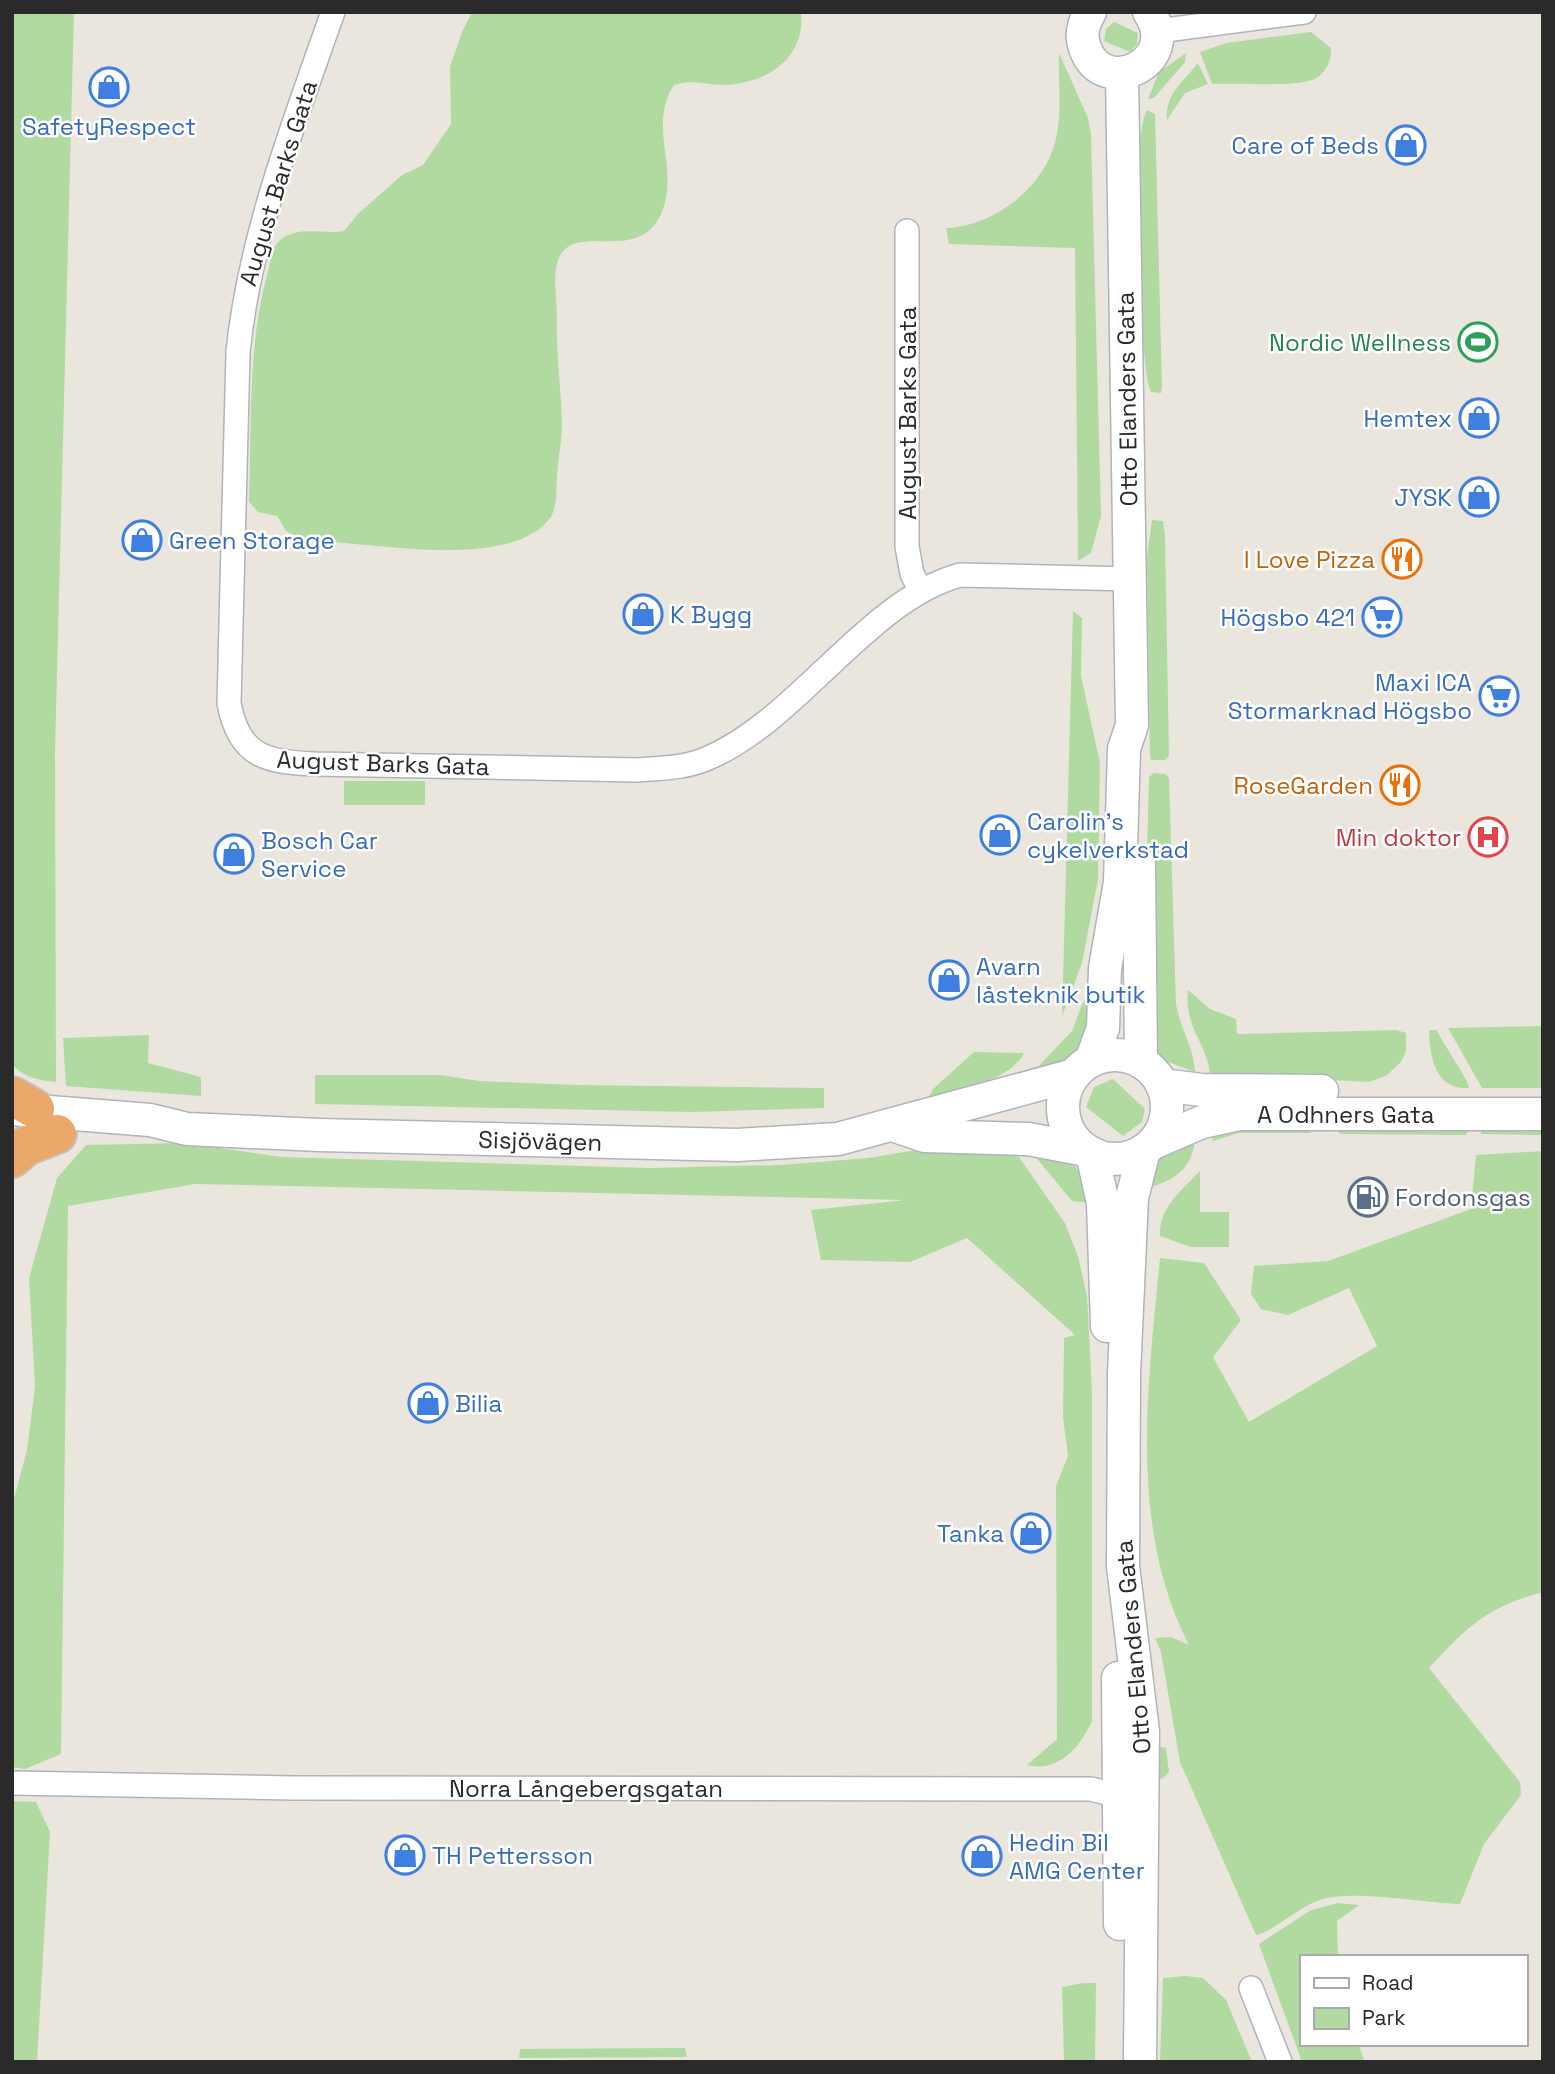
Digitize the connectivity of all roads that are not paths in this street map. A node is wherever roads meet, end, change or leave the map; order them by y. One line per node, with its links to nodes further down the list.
1 (332, 12): 8 (street, August Barks Gata)
2 (1090, 12): 5 (street)
3 (1304, 12): 4 (street)
4 (1153, 22): 5 (street)
5 (1122, 73): 7 (street, Otto Elanders Gata)
6 (908, 231): 8 (street, August Barks Gata)
7 (1130, 579): 8 (street, August Barks Gata); 9 (street, Otto Elanders Gata)
8 (922, 591)
9 (1132, 725): 10 (street, Otto Elanders Gata); 11 (street, Otto Elanders Gata)
10 (1141, 1062): 11 (street); 12 (street)
11 (1082, 1068): 16 (street, Sisjövägen); 18 (street, Otto Elanders Gata)
12 (1162, 1085): 13 (street, A Odhners Gata); 17 (street, Otto Elanders Gata)
13 (1543, 1094)
14 (1543, 1114): 17 (street, A Odhners Gata)
15 (26, 1116): 16 (street, Sisjövägen); 19 (highway)
16 (892, 1125): 18 (street)
17 (1148, 1147): 18 (street); 22 (street, Otto Elanders Gata)
18 (1089, 1152): 21 (street, Otto Elanders Gata)
19 (12, 1158)
20 (12, 1783): 21 (street, Norra Långebergsgatan)
21 (1119, 1796): 22 (street); 24 (street, Otto Elanders Gata)
22 (1143, 1827): 25 (street, Otto Elanders Gata)
23 (1251, 1989): 26 (street)
24 (1120, 2062)
25 (1140, 2062)
26 (1280, 2062)

